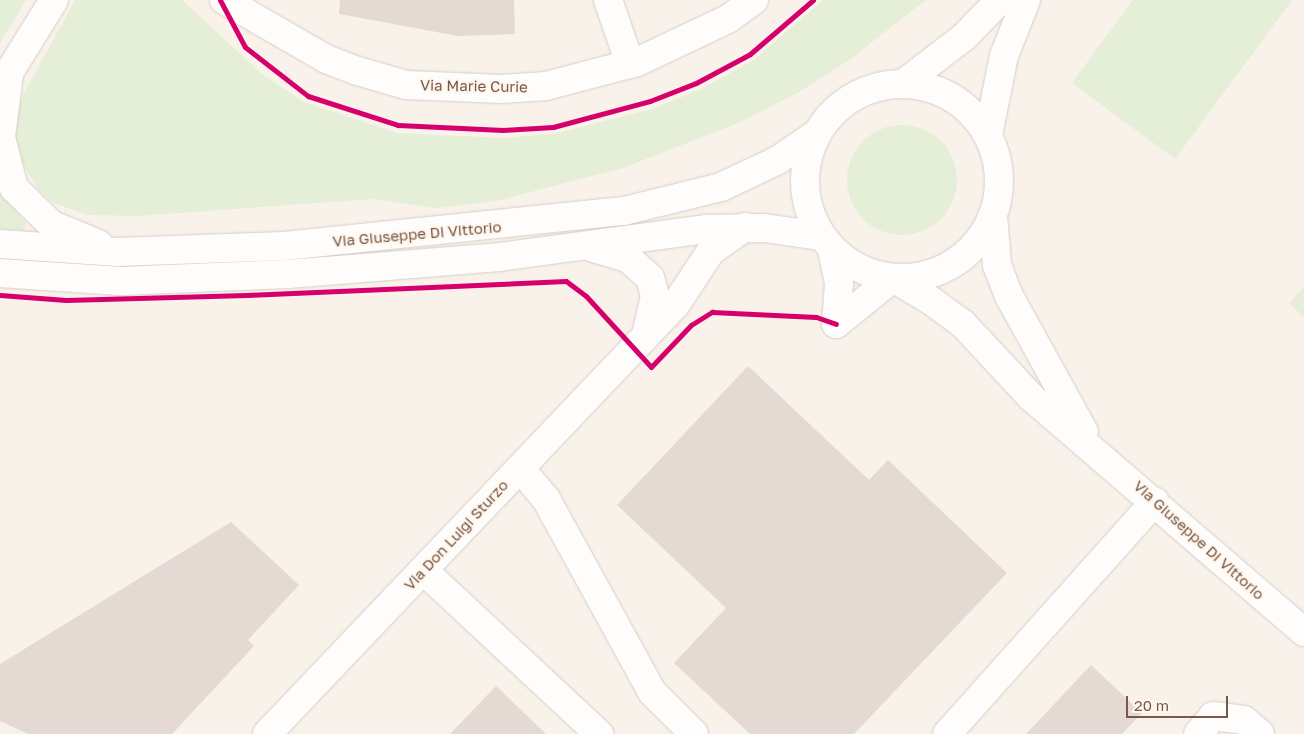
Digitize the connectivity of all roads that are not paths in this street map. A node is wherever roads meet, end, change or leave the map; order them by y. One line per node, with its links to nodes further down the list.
1 (54, 0): 8 (street)
2 (224, 0): 7 (street, Via Marie Curie)
3 (608, 0): 7 (street)
4 (754, 0): 7 (street, Via Marie Curie)
5 (1000, 0): 9 (street)
6 (1026, 0): 11 (street)
7 (630, 64)
8 (4, 81): 17 (street)
9 (904, 83): 10 (street); 11 (street)
10 (816, 134): 14 (street); 17 (street, Via Giuseppe Di Vittorio)
11 (988, 135): 12 (street)
12 (993, 215): 19 (street); 21 (street, Via Giuseppe Di Vittorio)
13 (745, 227): 14 (street, Via Giuseppe Di Vittorio); 16 (street, Via Giuseppe Di Vittorio); 20 (street, Via Don Luigi Sturzo)
14 (827, 243): 19 (street); 19 (street)
15 (0, 244): 17 (street, Via Giuseppe Di Vittorio)
16 (584, 246): 18 (street, Via Giuseppe Di Vittorio); 20 (street)
17 (118, 252)
18 (0, 273)
19 (893, 278): 21 (street, Via Giuseppe Di Vittorio)
20 (646, 335): 22 (street, Via Don Luigi Sturzo)
21 (1094, 448): 23 (street, Via Giuseppe Di Vittorio)
22 (520, 468): 24 (street, Via Don Luigi Sturzo); 28 (street)
23 (1155, 501): 25 (street, Via Giuseppe Di Vittorio); 29 (street)
24 (423, 570): 26 (street, Via Don Luigi Sturzo); 27 (street)
25 (1304, 632)
26 (266, 734)
27 (599, 734)
28 (694, 734)
29 (947, 734)
30 (1198, 734): 31 (street)
31 (1260, 734)

